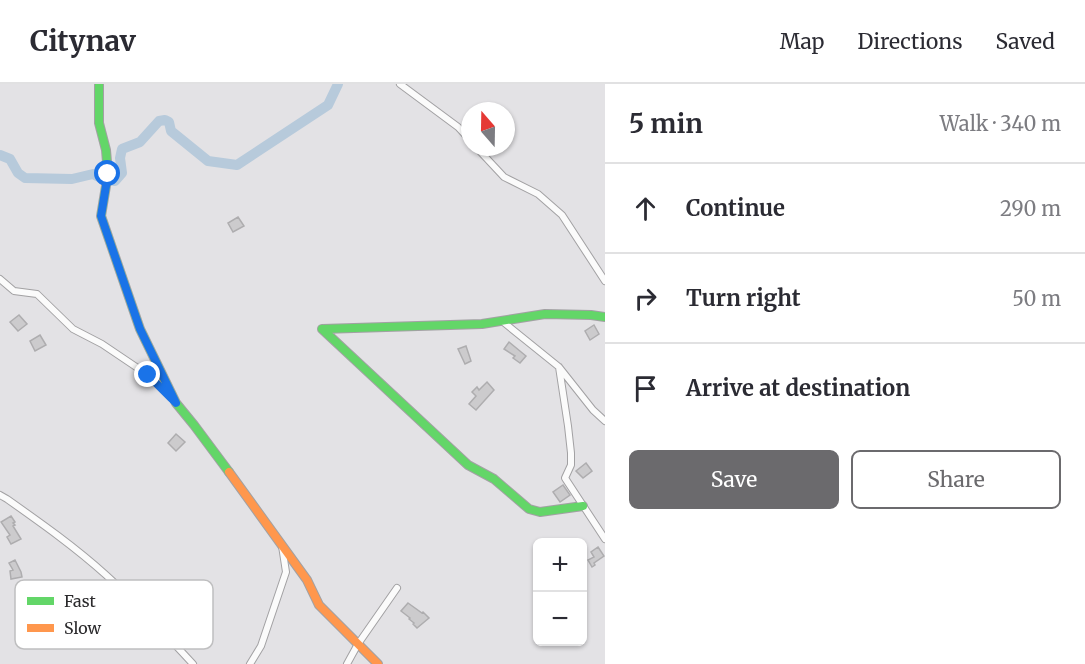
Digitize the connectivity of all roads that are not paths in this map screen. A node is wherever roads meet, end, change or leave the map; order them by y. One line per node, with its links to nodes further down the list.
1 (99, 84): 10 (street)
2 (400, 84): 3 (street)
3 (461, 130)
4 (484, 156): 6 (street)
5 (0, 279): 10 (street)
6 (605, 281)
7 (605, 317): 8 (street)
8 (502, 321): 9 (street); 13 (street)
9 (559, 367): 11 (street); 13 (street)
10 (176, 403): 15 (street)
11 (605, 421)
12 (0, 495): 16 (street)
13 (583, 506): 14 (street)
14 (605, 539)
15 (282, 546): 18 (street); 21 (street)
16 (111, 580)
17 (397, 588): 18 (street)
18 (358, 644): 22 (street); 23 (street)
19 (180, 649): 20 (street)
20 (194, 664)
21 (250, 664)
22 (347, 664)
23 (378, 664)

